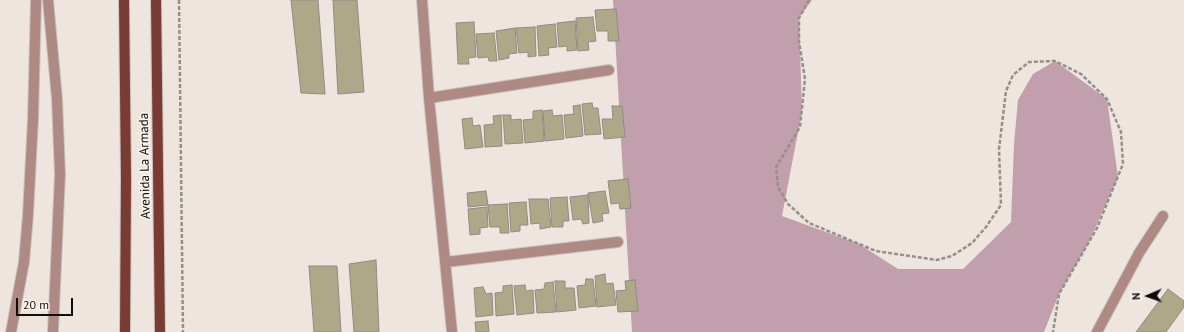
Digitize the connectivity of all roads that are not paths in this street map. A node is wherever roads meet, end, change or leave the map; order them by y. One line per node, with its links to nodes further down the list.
1 (36, 0): 11 (street)
2 (48, 0): 12 (street)
3 (124, 0): 13 (main road, Avenida La Armada)
4 (156, 0): 14 (main road, Avenida La Armada)
5 (422, 0): 7 (street)
6 (609, 70): 7 (street)
7 (429, 98): 10 (street)
8 (1163, 216): 16 (street)
9 (618, 242): 10 (street)
10 (446, 262): 15 (street)
11 (11, 332)
12 (53, 332)
13 (125, 332)
14 (160, 332)
15 (452, 332)
16 (1097, 332)

